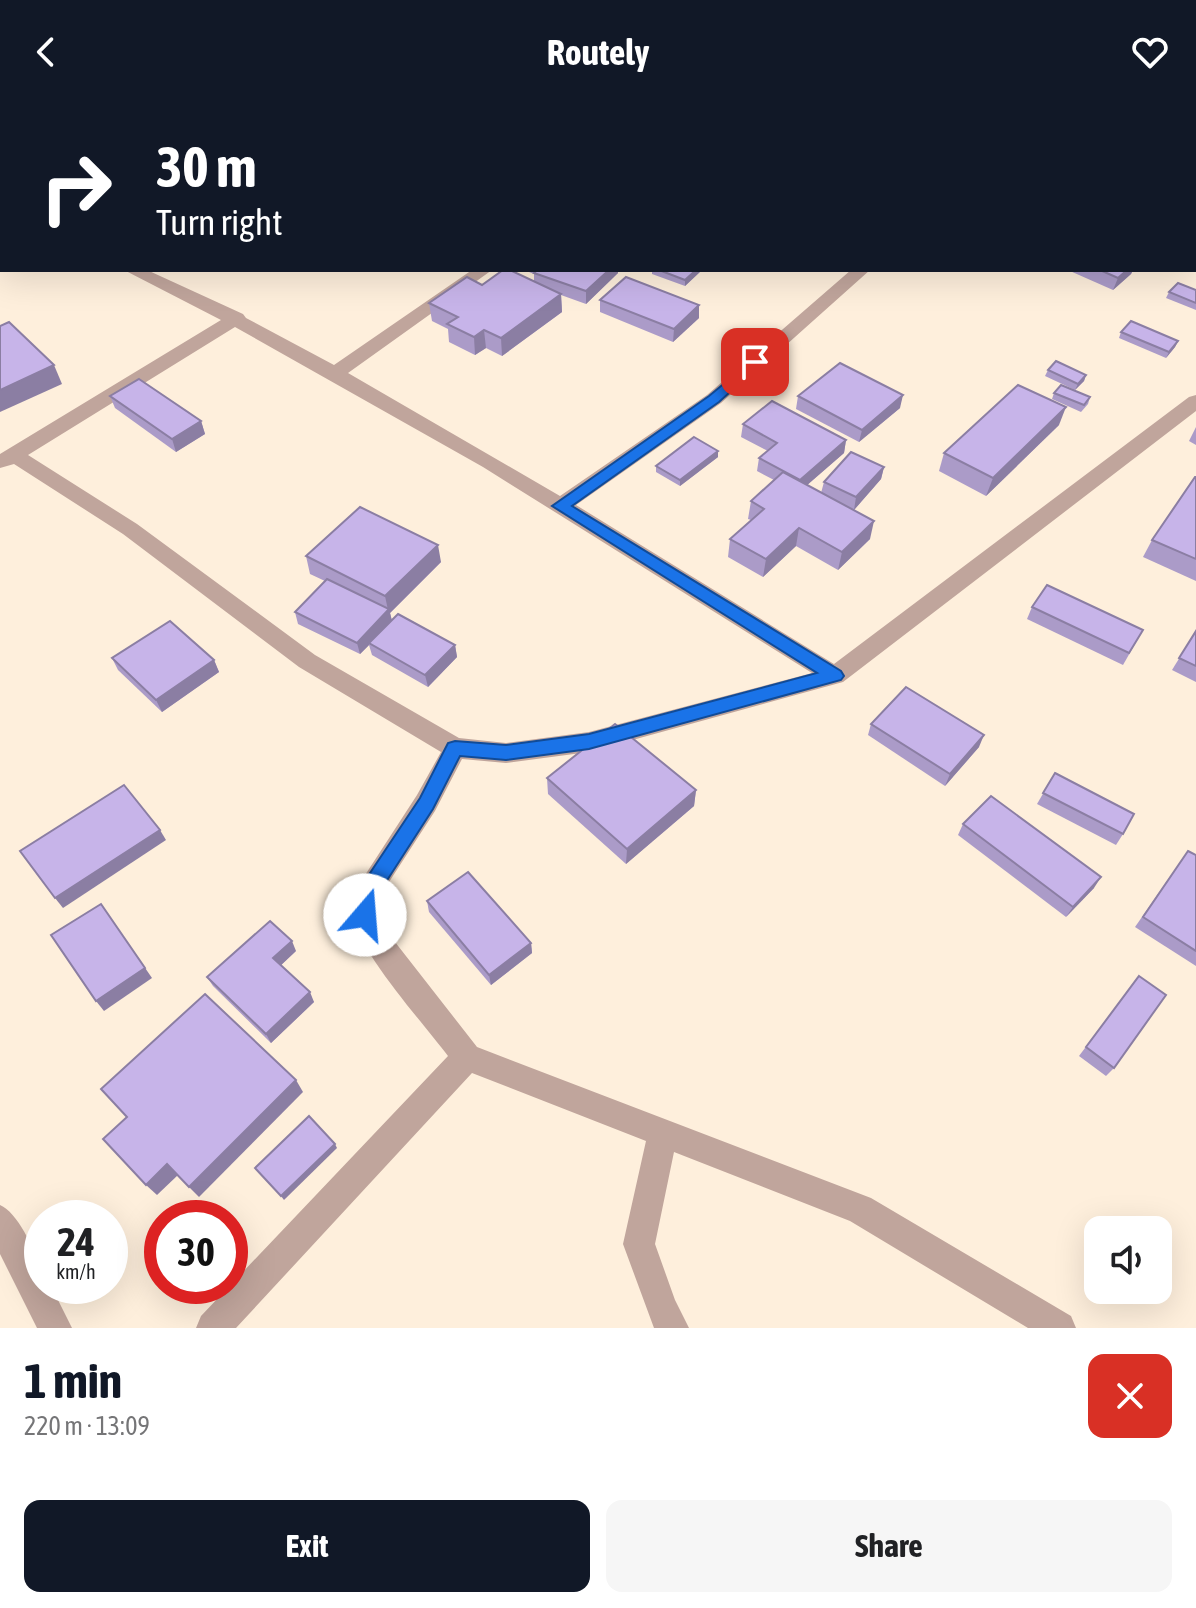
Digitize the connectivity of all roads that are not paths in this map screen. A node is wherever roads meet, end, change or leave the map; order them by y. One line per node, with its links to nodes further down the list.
1 (137, 272): 4 (street)
2 (480, 272): 5 (street)
3 (859, 272): 8 (street)
4 (237, 318): 5 (street); 7 (street)
5 (337, 372): 8 (street)
6 (1196, 401): 9 (street)
7 (7, 459): 10 (street)
8 (560, 506): 9 (street)
9 (835, 676): 10 (street)
10 (455, 748): 11 (street)
11 (467, 1057): 12 (street); 15 (street)
12 (663, 1131): 16 (street); 17 (street)
13 (0, 1221): 14 (street)
14 (55, 1328)
15 (213, 1328)
16 (672, 1328)
17 (1059, 1328)

